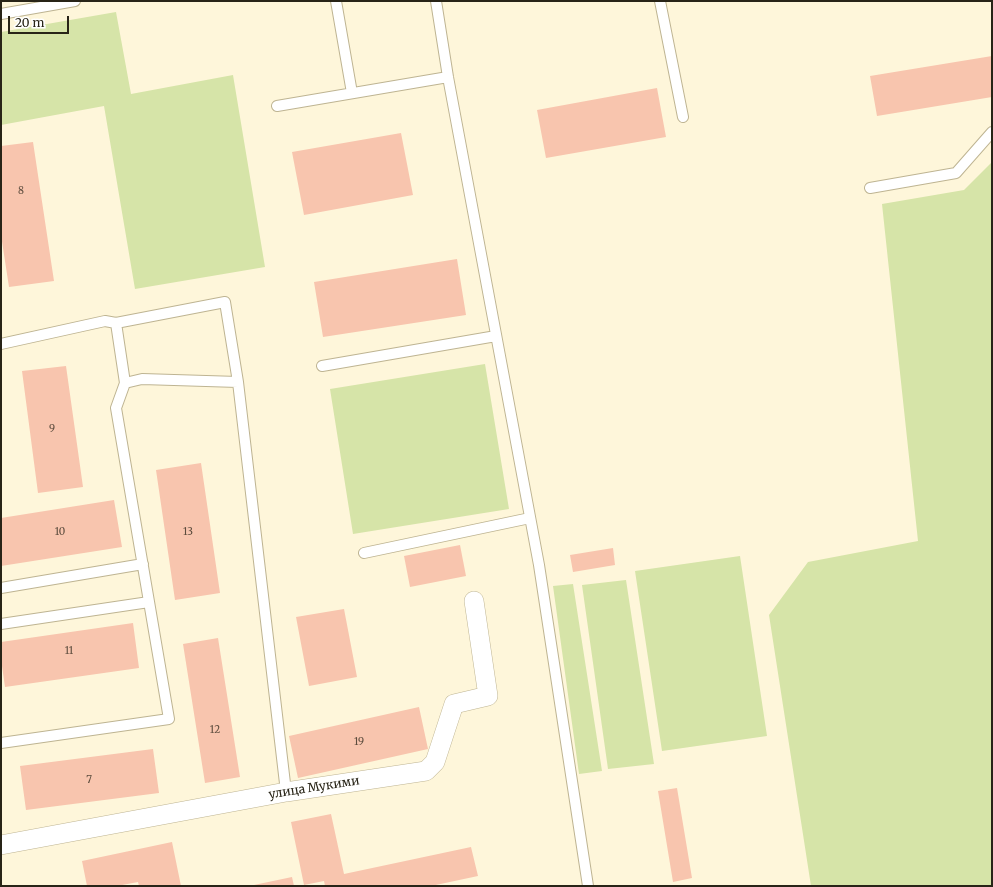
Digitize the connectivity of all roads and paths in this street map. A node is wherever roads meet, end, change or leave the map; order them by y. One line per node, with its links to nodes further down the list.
1 (75, 1): 5 (lane)
2 (336, 1): 7 (lane)
3 (436, 1): 6 (lane)
4 (660, 1): 9 (lane)
5 (1, 14)
6 (448, 77): 7 (lane); 13 (lane)
7 (352, 94): 8 (lane)
8 (277, 106)
9 (683, 117)
10 (992, 132): 11 (lane)
11 (870, 188)
12 (116, 323): 14 (lane); 16 (lane); 17 (lane)
13 (496, 336): 15 (lane); 18 (lane)
14 (1, 344)
15 (322, 366)
16 (238, 382): 17 (lane); 26 (lane)
17 (124, 383): 20 (lane)
18 (530, 518): 19 (lane); 28 (lane)
19 (364, 553)
20 (142, 564): 21 (lane); 23 (lane)
21 (1, 588)
22 (474, 601): 26 (street, улица Мукими)
23 (149, 602): 24 (lane); 25 (lane)
24 (1, 624)
25 (1, 743)
26 (286, 792): 27 (street, улица Мукими)
27 (2, 841)
28 (588, 886)

